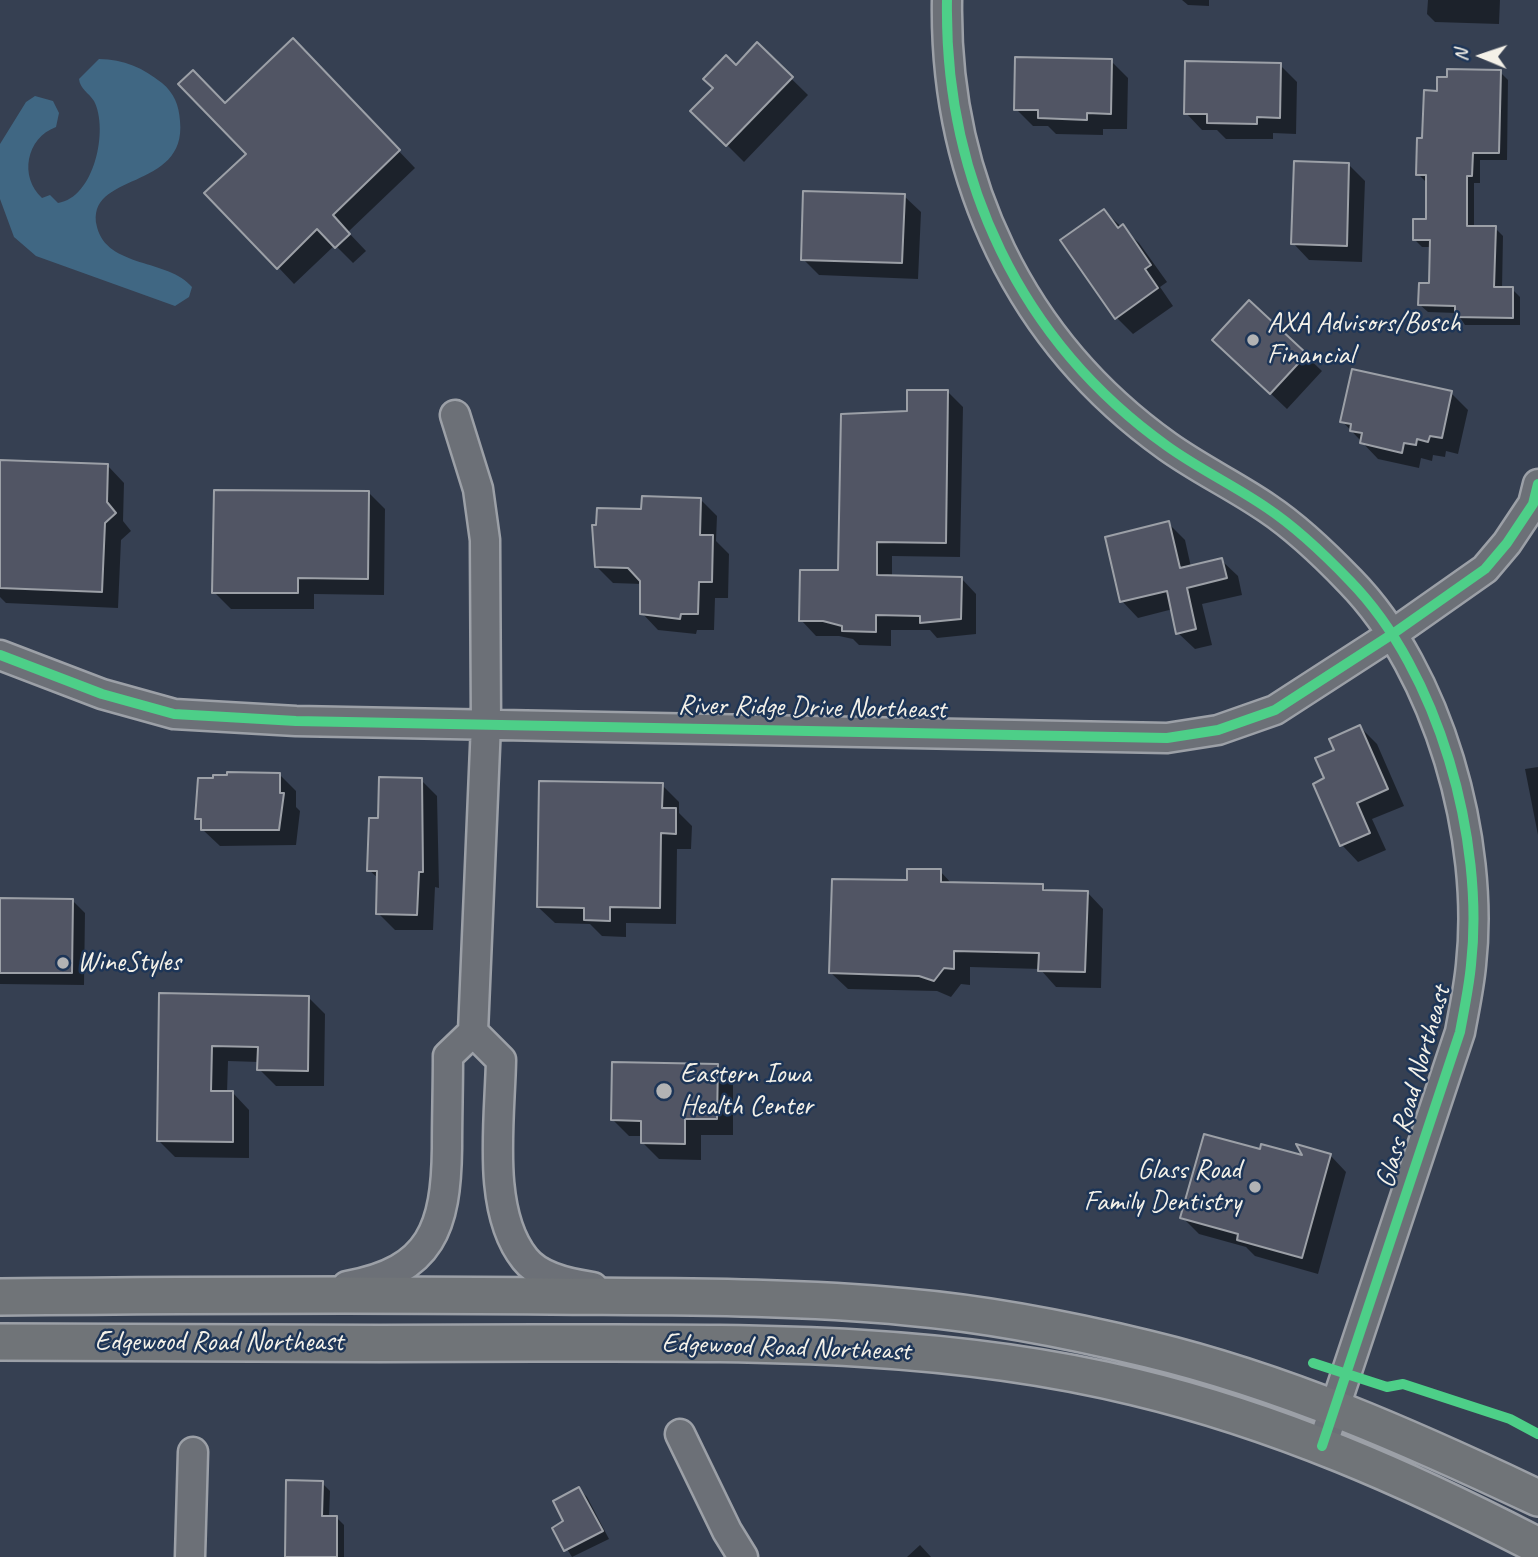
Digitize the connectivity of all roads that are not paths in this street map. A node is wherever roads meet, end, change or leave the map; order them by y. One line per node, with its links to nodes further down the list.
1 (947, 0): 4 (street, Glass Road Northeast)
2 (455, 415): 6 (street)
3 (1538, 484): 4 (street, River Ridge Drive Northeast)
4 (1394, 633): 6 (street, River Ridge Drive Northeast); 12 (street, Glass Road Northeast)
5 (0, 655): 6 (street, River Ridge Drive Northeast)
6 (486, 724): 7 (street)
7 (473, 1032): 8 (street); 10 (street)
8 (305, 1294): 9 (main road, Edgewood Road Northeast); 10 (main road, Edgewood Road Northeast)
9 (0, 1297)
10 (656, 1297): 12 (main road, Edgewood Road Northeast)
11 (0, 1342): 14 (main road, Edgewood Road Northeast)
12 (1337, 1407): 14 (street, Glass Road Northeast); 16 (main road, Edgewood Road Northeast)
13 (680, 1434): 19 (street)
14 (1322, 1446): 17 (main road, Edgewood Road Northeast)
15 (193, 1452): 18 (street)
16 (1538, 1498)
17 (1538, 1546)
18 (190, 1557)
19 (743, 1557)

